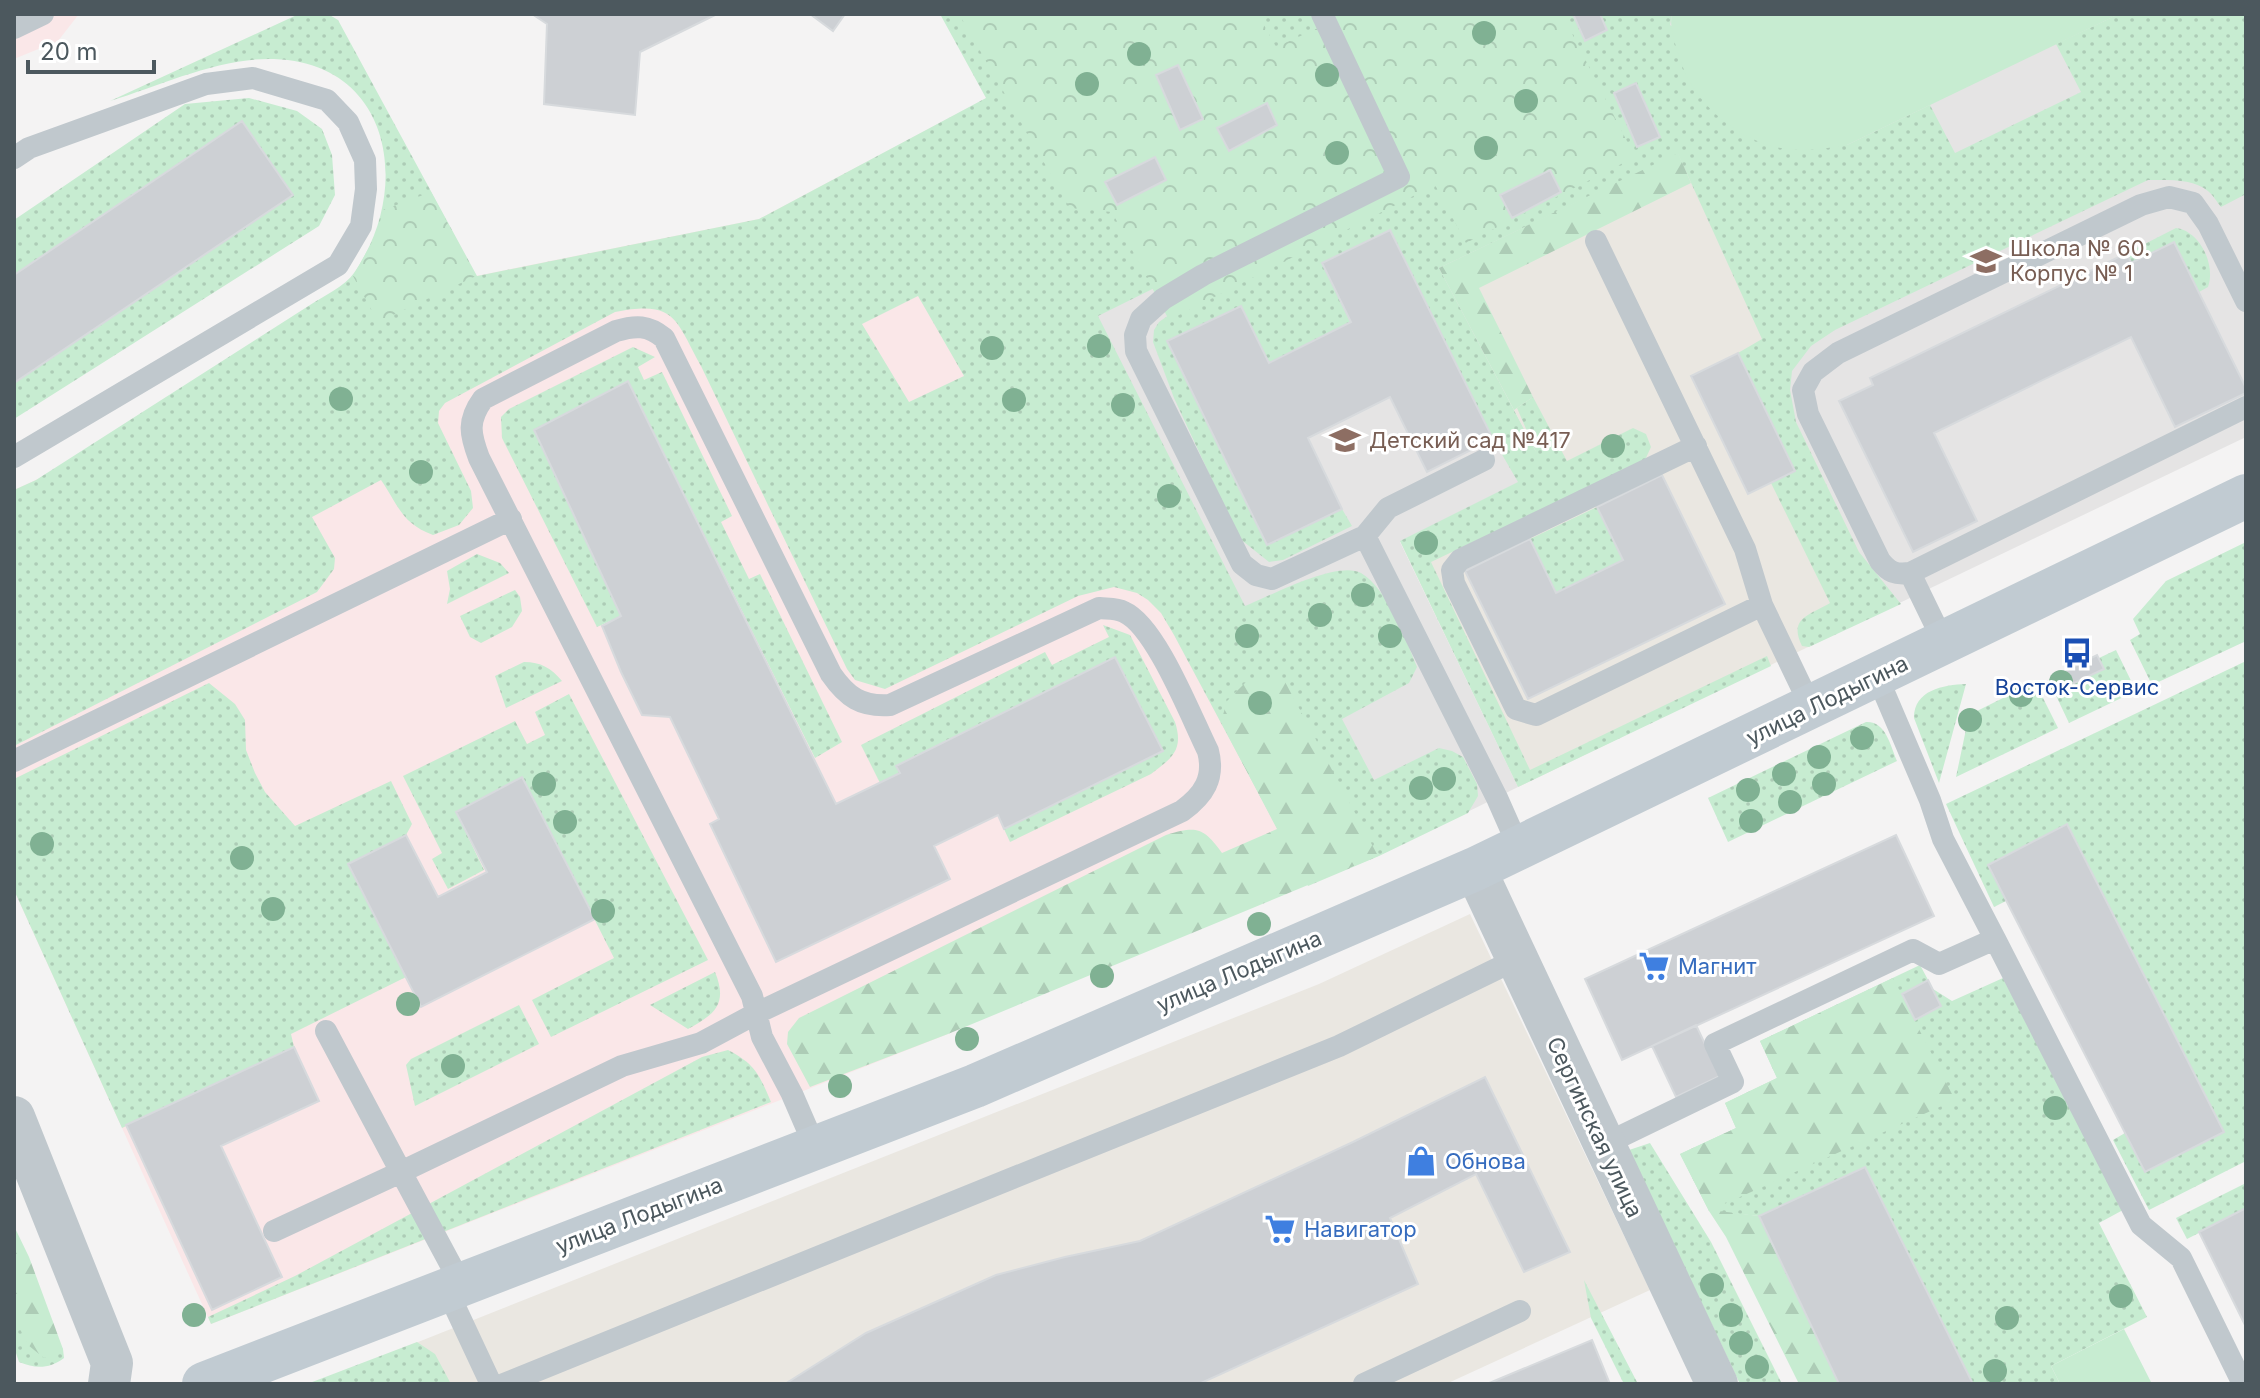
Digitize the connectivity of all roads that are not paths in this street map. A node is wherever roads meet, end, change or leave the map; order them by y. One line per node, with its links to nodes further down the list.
1 (43, 14): 3 (lane)
2 (1322, 14): 13 (lane)
3 (14, 28)
4 (14, 158): 9 (lane)
5 (1596, 241): 8 (lane)
6 (2246, 301): 14 (lane)
7 (2246, 407): 14 (lane)
8 (1696, 446): 15 (lane); 15 (lane)
9 (14, 457)
10 (1484, 460): 13 (lane)
11 (2246, 496): 16 (main road, улица Лодыгина)
12 (511, 519): 19 (lane); 24 (lane); 24 (lane)
13 (1365, 536): 20 (lane)
14 (1910, 573): 16 (lane)
15 (1762, 605): 18 (lane)
16 (1944, 643): 17 (main road, улица Лодыгина)
17 (1877, 676): 18 (main road, улица Лодыгина); 22 (lane)
18 (1811, 707): 20 (main road, улица Лодыгина)
19 (14, 761)
20 (1520, 850): 21 (main road, улица Лодыгина)
21 (1475, 869): 23 (street, Сергинская улица); 28 (main road, улица Лодыгина)
22 (1995, 939): 27 (lane); 39 (lane)
23 (1517, 959): 27 (street, Сергинская улица); 36 (lane)
24 (757, 1013): 28 (lane); 29 (lane)
25 (326, 1031): 29 (lane)
26 (14, 1117): 33 (street)
27 (1603, 1145): 38 (street, Сергинская улица)
28 (815, 1147): 31 (main road, улица Лодыгина)
29 (401, 1172): 30 (lane); 31 (lane)
30 (274, 1231)
31 (454, 1287): 34 (main road, улица Лодыгина); 35 (lane)
32 (1520, 1311): 37 (lane)
33 (109, 1384)
34 (204, 1384)
35 (491, 1384)
36 (504, 1384)
37 (1364, 1384)
38 (1717, 1384)
39 (2243, 1384)

